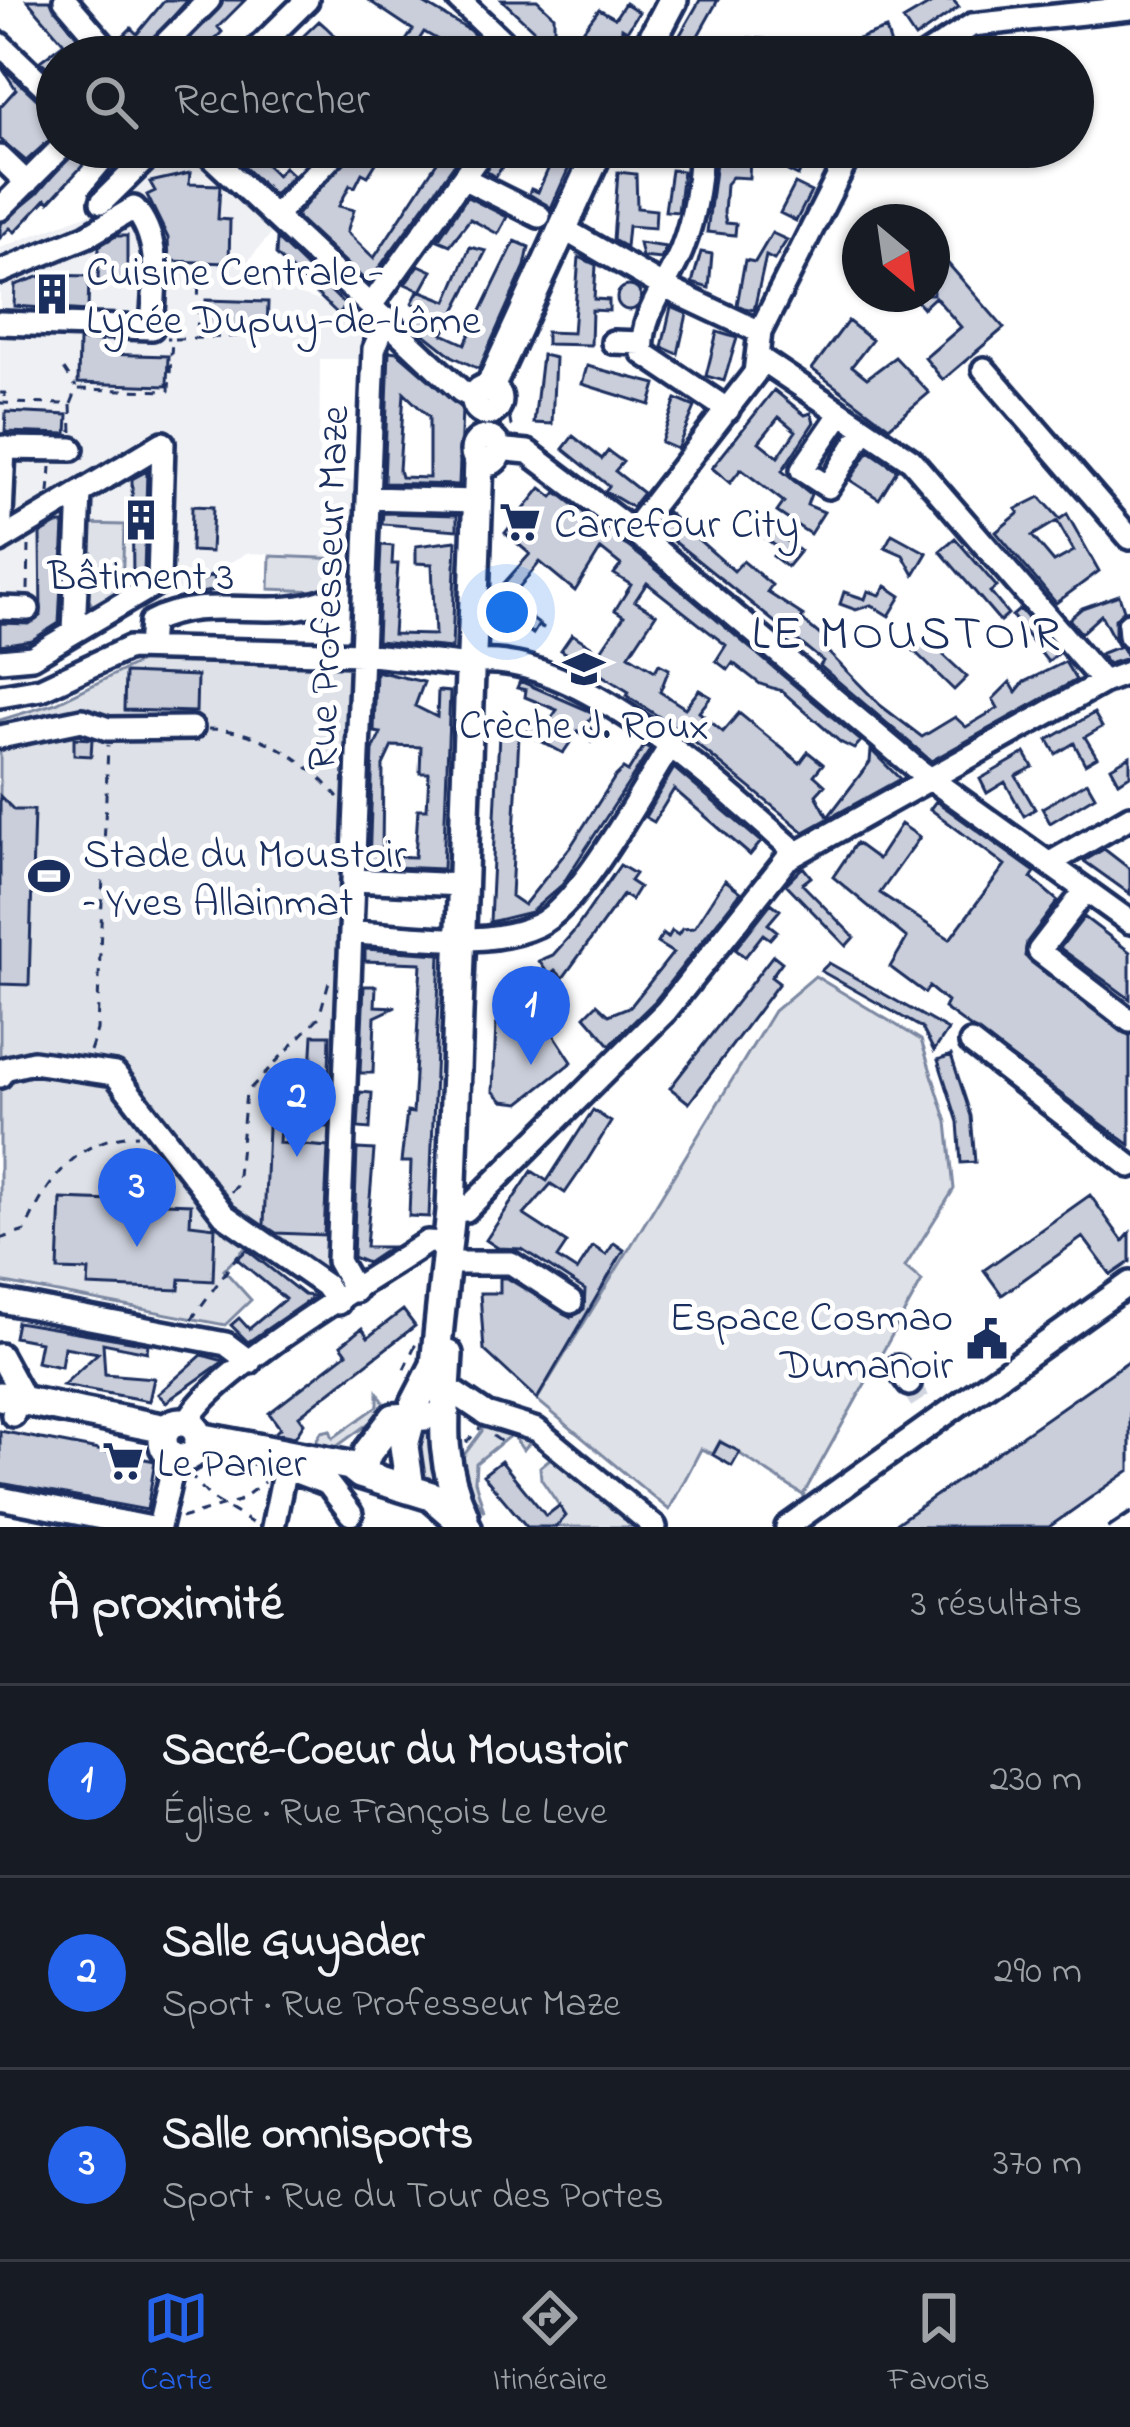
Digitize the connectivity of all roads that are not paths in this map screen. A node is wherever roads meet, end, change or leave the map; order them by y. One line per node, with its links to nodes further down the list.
1 (65, 0): 10 (street)
2 (307, 0): 12 (street)
3 (459, 0): 13 (street)
4 (673, 0): 14 (main road)
5 (978, 0): 9 (street)
6 (201, 2): 11 (street)
7 (1078, 7): 8 (street); 9 (street)
8 (1130, 8)
9 (986, 23): 15 (street)
10 (96, 36)
11 (171, 36)
12 (271, 36)
13 (497, 36)
14 (654, 36)
15 (955, 36)
16 (0, 44): 17 (street)
17 (36, 78)
18 (0, 157): 28 (street)
19 (42, 168): 28 (street)
20 (137, 168): 29 (street)
21 (224, 168): 31 (street)
22 (321, 168): 31 (street)
23 (470, 168): 27 (street)
24 (586, 168): 32 (main road)
25 (699, 168): 34 (street)
26 (842, 168): 37 (street)
27 (463, 178): 32 (street); 35 (street)
28 (27, 183): 30 (street)
29 (103, 202)
30 (0, 209)
31 (275, 216): 35 (street)
32 (551, 222): 34 (street); 44 (main road)
33 (0, 272): 36 (street)
34 (664, 287): 37 (street); 39 (street)
35 (380, 312): 44 (street); 49 (street, Rue Professeur Maze)
36 (0, 323)
37 (760, 332): 40 (street)
38 (614, 342): 39 (street)
39 (642, 343): 42 (street)
40 (758, 357): 42 (street); 43 (street)
41 (984, 369): 52 (street)
42 (728, 410): 51 (street)
43 (841, 413): 45 (street); 45 (street)
44 (489, 417): 50 (main road); 51 (street)
45 (865, 429): 65 (street)
46 (2, 447): 47 (street); 53 (street)
47 (62, 448)
48 (80, 493): 53 (street); 58 (street); 58 (street)
49 (369, 498): 50 (street); 61 (street, Rue Professeur Maze)
50 (476, 501): 63 (main road)
51 (632, 533): 70 (street)
52 (1130, 538)
53 (2, 540)
54 (329, 599): 60 (street)
55 (0, 608): 56 (street)
56 (28, 609)
57 (1129, 624): 59 (street)
58 (74, 632): 62 (street)
59 (1130, 636)
60 (149, 647): 61 (street); 66 (street)
61 (363, 654): 63 (street); 74 (street, Rue Professeur Maze)
62 (0, 660)
63 (471, 664): 69 (street); 75 (main road)
64 (1130, 672): 65 (street)
65 (1103, 682): 70 (street)
66 (0, 696)
67 (192, 728): 68 (street)
68 (0, 737)
69 (671, 745): 72 (street); 79 (street)
70 (932, 778): 72 (street); 73 (street)
71 (1125, 827): 73 (street)
72 (797, 853): 84 (street)
73 (1051, 863): 76 (street)
74 (353, 880): 75 (street); 78 (street, Rue Professeur Maze)
75 (462, 885): 79 (main road)
76 (1086, 890): 77 (street); 80 (street)
77 (1130, 922)
78 (352, 933): 79 (street); 87 (street, Rue Professeur Maze)
79 (460, 937): 84 (main road)
80 (1130, 1021)
81 (971, 1043): 83 (street)
82 (0, 1076): 87 (street)
83 (1130, 1166)
84 (451, 1211): 85 (main road)
85 (445, 1253): 87 (street); 88 (main road); 90 (street)
86 (1130, 1283): 97 (street)
87 (347, 1297): 92 (street)
88 (443, 1297): 94 (main road); 96 (main road)
89 (0, 1301): 92 (street)
90 (571, 1301)
91 (0, 1355): 95 (street)
92 (250, 1362): 98 (street)
93 (909, 1384): 97 (street)
94 (445, 1401): 96 (main road); 107 (main road); 108 (street)
95 (8, 1406): 98 (main road)
96 (407, 1413): 99 (main road); 100 (main road); 102 (main road)
97 (935, 1422): 109 (street)
98 (180, 1444): 99 (main road); 101 (main road); 105 (street)
99 (328, 1461): 100 (main road)
100 (359, 1474): 101 (main road); 102 (main road); 104 (street)
101 (284, 1476): 104 (street); 106 (street)
102 (410, 1488): 107 (main road)
103 (0, 1498): 105 (street)
104 (351, 1520)
105 (156, 1524)
106 (273, 1527)
107 (468, 1527)
108 (655, 1527)
109 (787, 1527)

